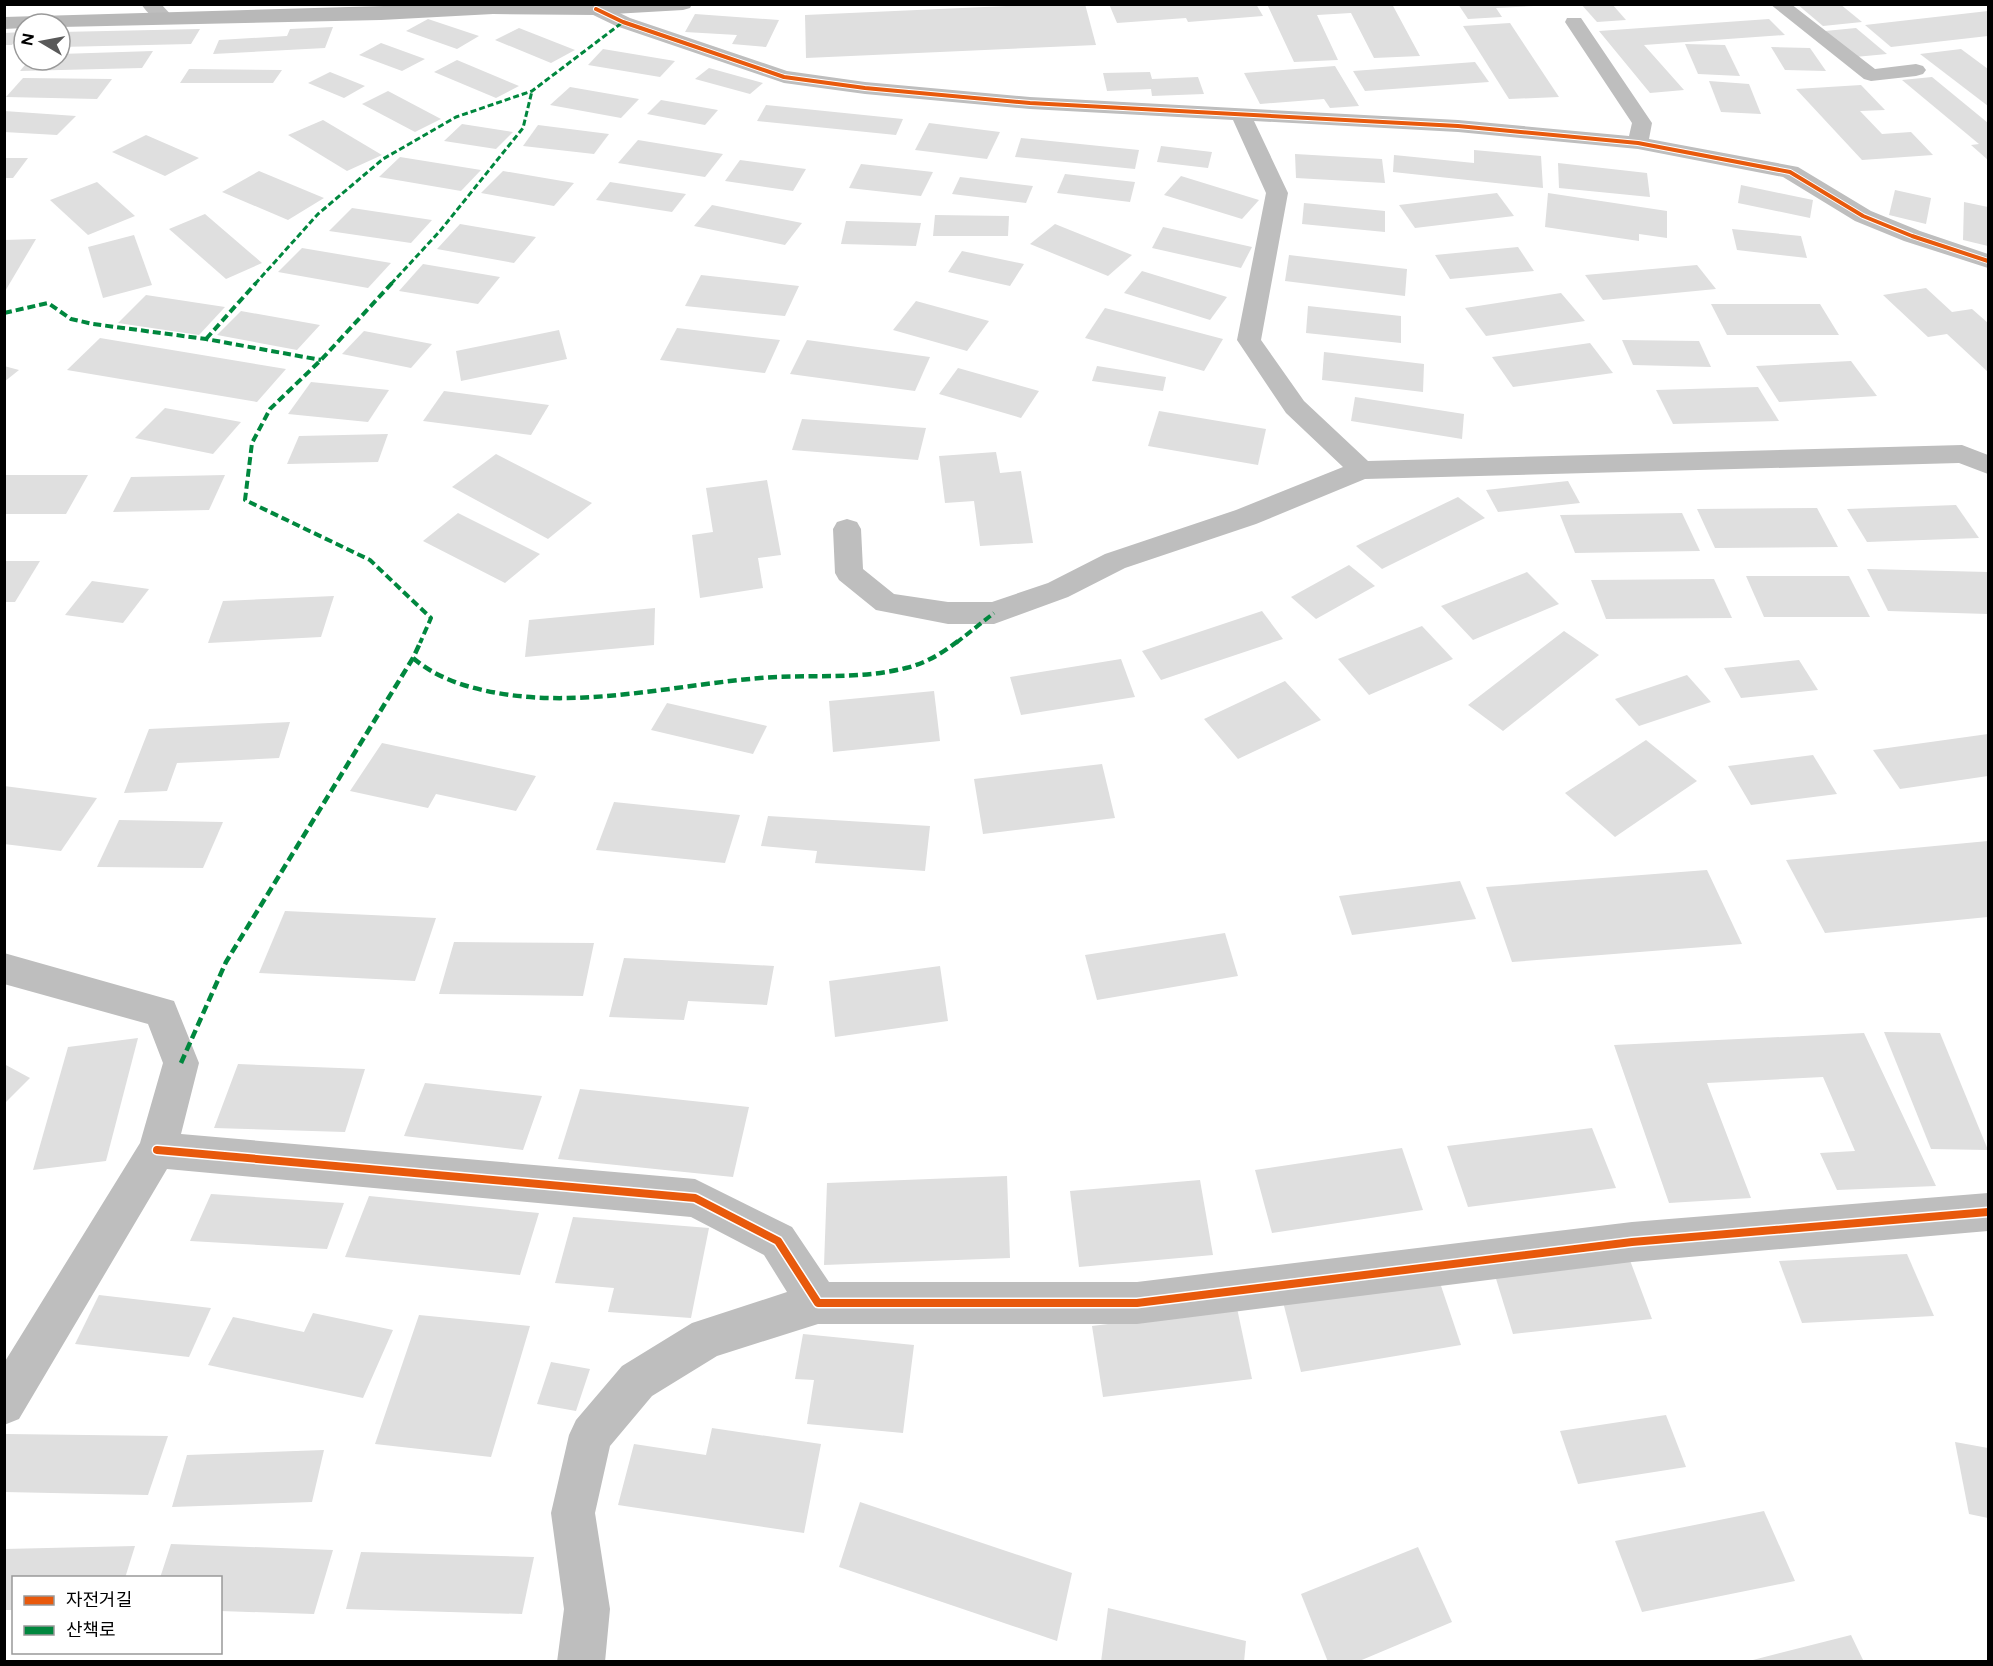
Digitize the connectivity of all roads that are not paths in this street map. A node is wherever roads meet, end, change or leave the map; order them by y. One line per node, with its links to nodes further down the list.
1 (150, 4): 6 (street)
2 (683, 4): 5 (street)
3 (1779, 4): 9 (street)
4 (489, 6): 5 (street); 6 (street)
5 (596, 9): 10 (street)
6 (165, 18): 8 (street)
7 (1574, 22): 11 (street)
8 (4, 23)
9 (1916, 70)
10 (1241, 115): 11 (street); 14 (street)
11 (1638, 143): 12 (street)
12 (1989, 261)
13 (1989, 465): 14 (street)
14 (1362, 470): 15 (street)
15 (847, 529)
16 (4, 968): 17 (street)
17 (157, 1150): 19 (street); 20 (street)
18 (1989, 1212): 19 (street)
19 (818, 1303): 21 (street)
20 (4, 1404)
21 (581, 1662)

